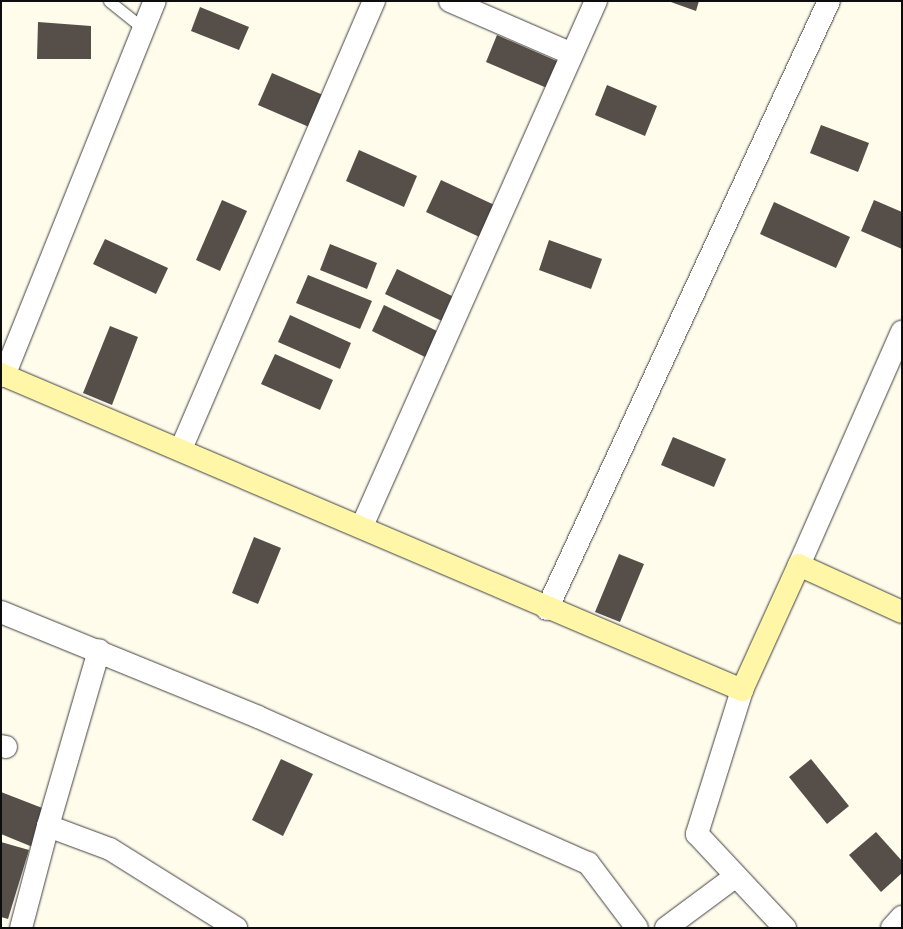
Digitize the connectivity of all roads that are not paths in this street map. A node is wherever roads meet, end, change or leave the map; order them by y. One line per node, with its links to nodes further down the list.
1 (109, 1): 7 (lane)
2 (155, 1): 7 (street)
3 (374, 1): 11 (street)
4 (450, 1): 8 (street)
5 (596, 1): 8 (street)
6 (829, 1): 14 (street)
7 (144, 29): 10 (street)
8 (572, 54): 12 (street)
9 (902, 332): 13 (street)
10 (3, 375): 11 (street)
11 (181, 449): 12 (street)
12 (362, 526): 14 (street)
13 (799, 565): 16 (street); 18 (street)
14 (547, 609): 18 (street)
15 (1, 612): 17 (street)
16 (902, 612)
17 (99, 650): 19 (street); 24 (street)
18 (742, 690): 20 (street)
19 (48, 826): 22 (street); 23 (street)
20 (736, 876): 25 (street); 26 (street)
21 (902, 918): 27 (street)
22 (21, 928)
23 (236, 928)
24 (637, 928)
25 (666, 928)
26 (785, 928)
27 (892, 928)

